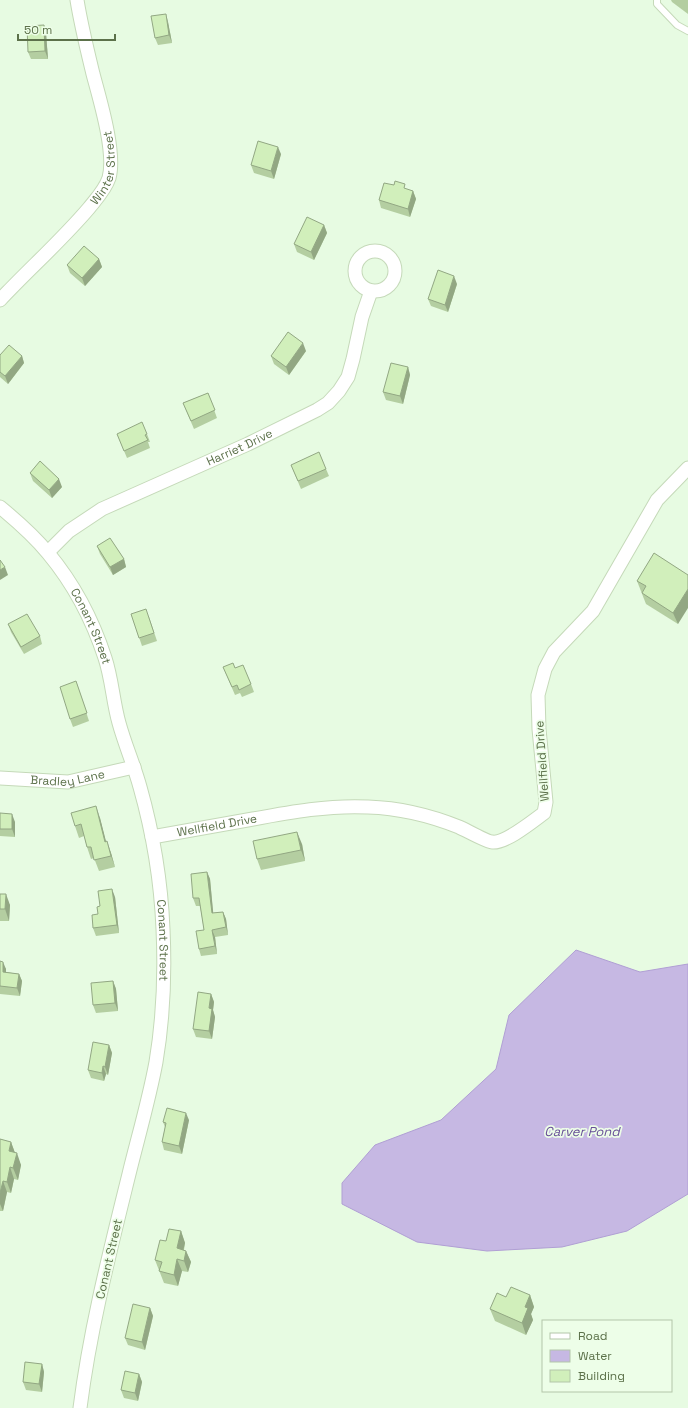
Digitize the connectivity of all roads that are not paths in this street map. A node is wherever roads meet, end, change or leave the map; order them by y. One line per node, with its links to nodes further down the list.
1 (77, 0): 5 (street, Winter Street)
2 (657, 0): 3 (lane)
3 (688, 31)
4 (371, 291): 8 (street, Harriet Drive)
5 (0, 300)
6 (688, 468): 11 (street, Wellfield Drive)
7 (0, 506): 8 (street, Conant Street)
8 (48, 552): 9 (street, Conant Street)
9 (134, 767): 10 (street, Bradley Lane); 11 (street, Conant Street)
10 (0, 778)
11 (152, 837): 12 (street, Conant Street)
12 (80, 1408)

